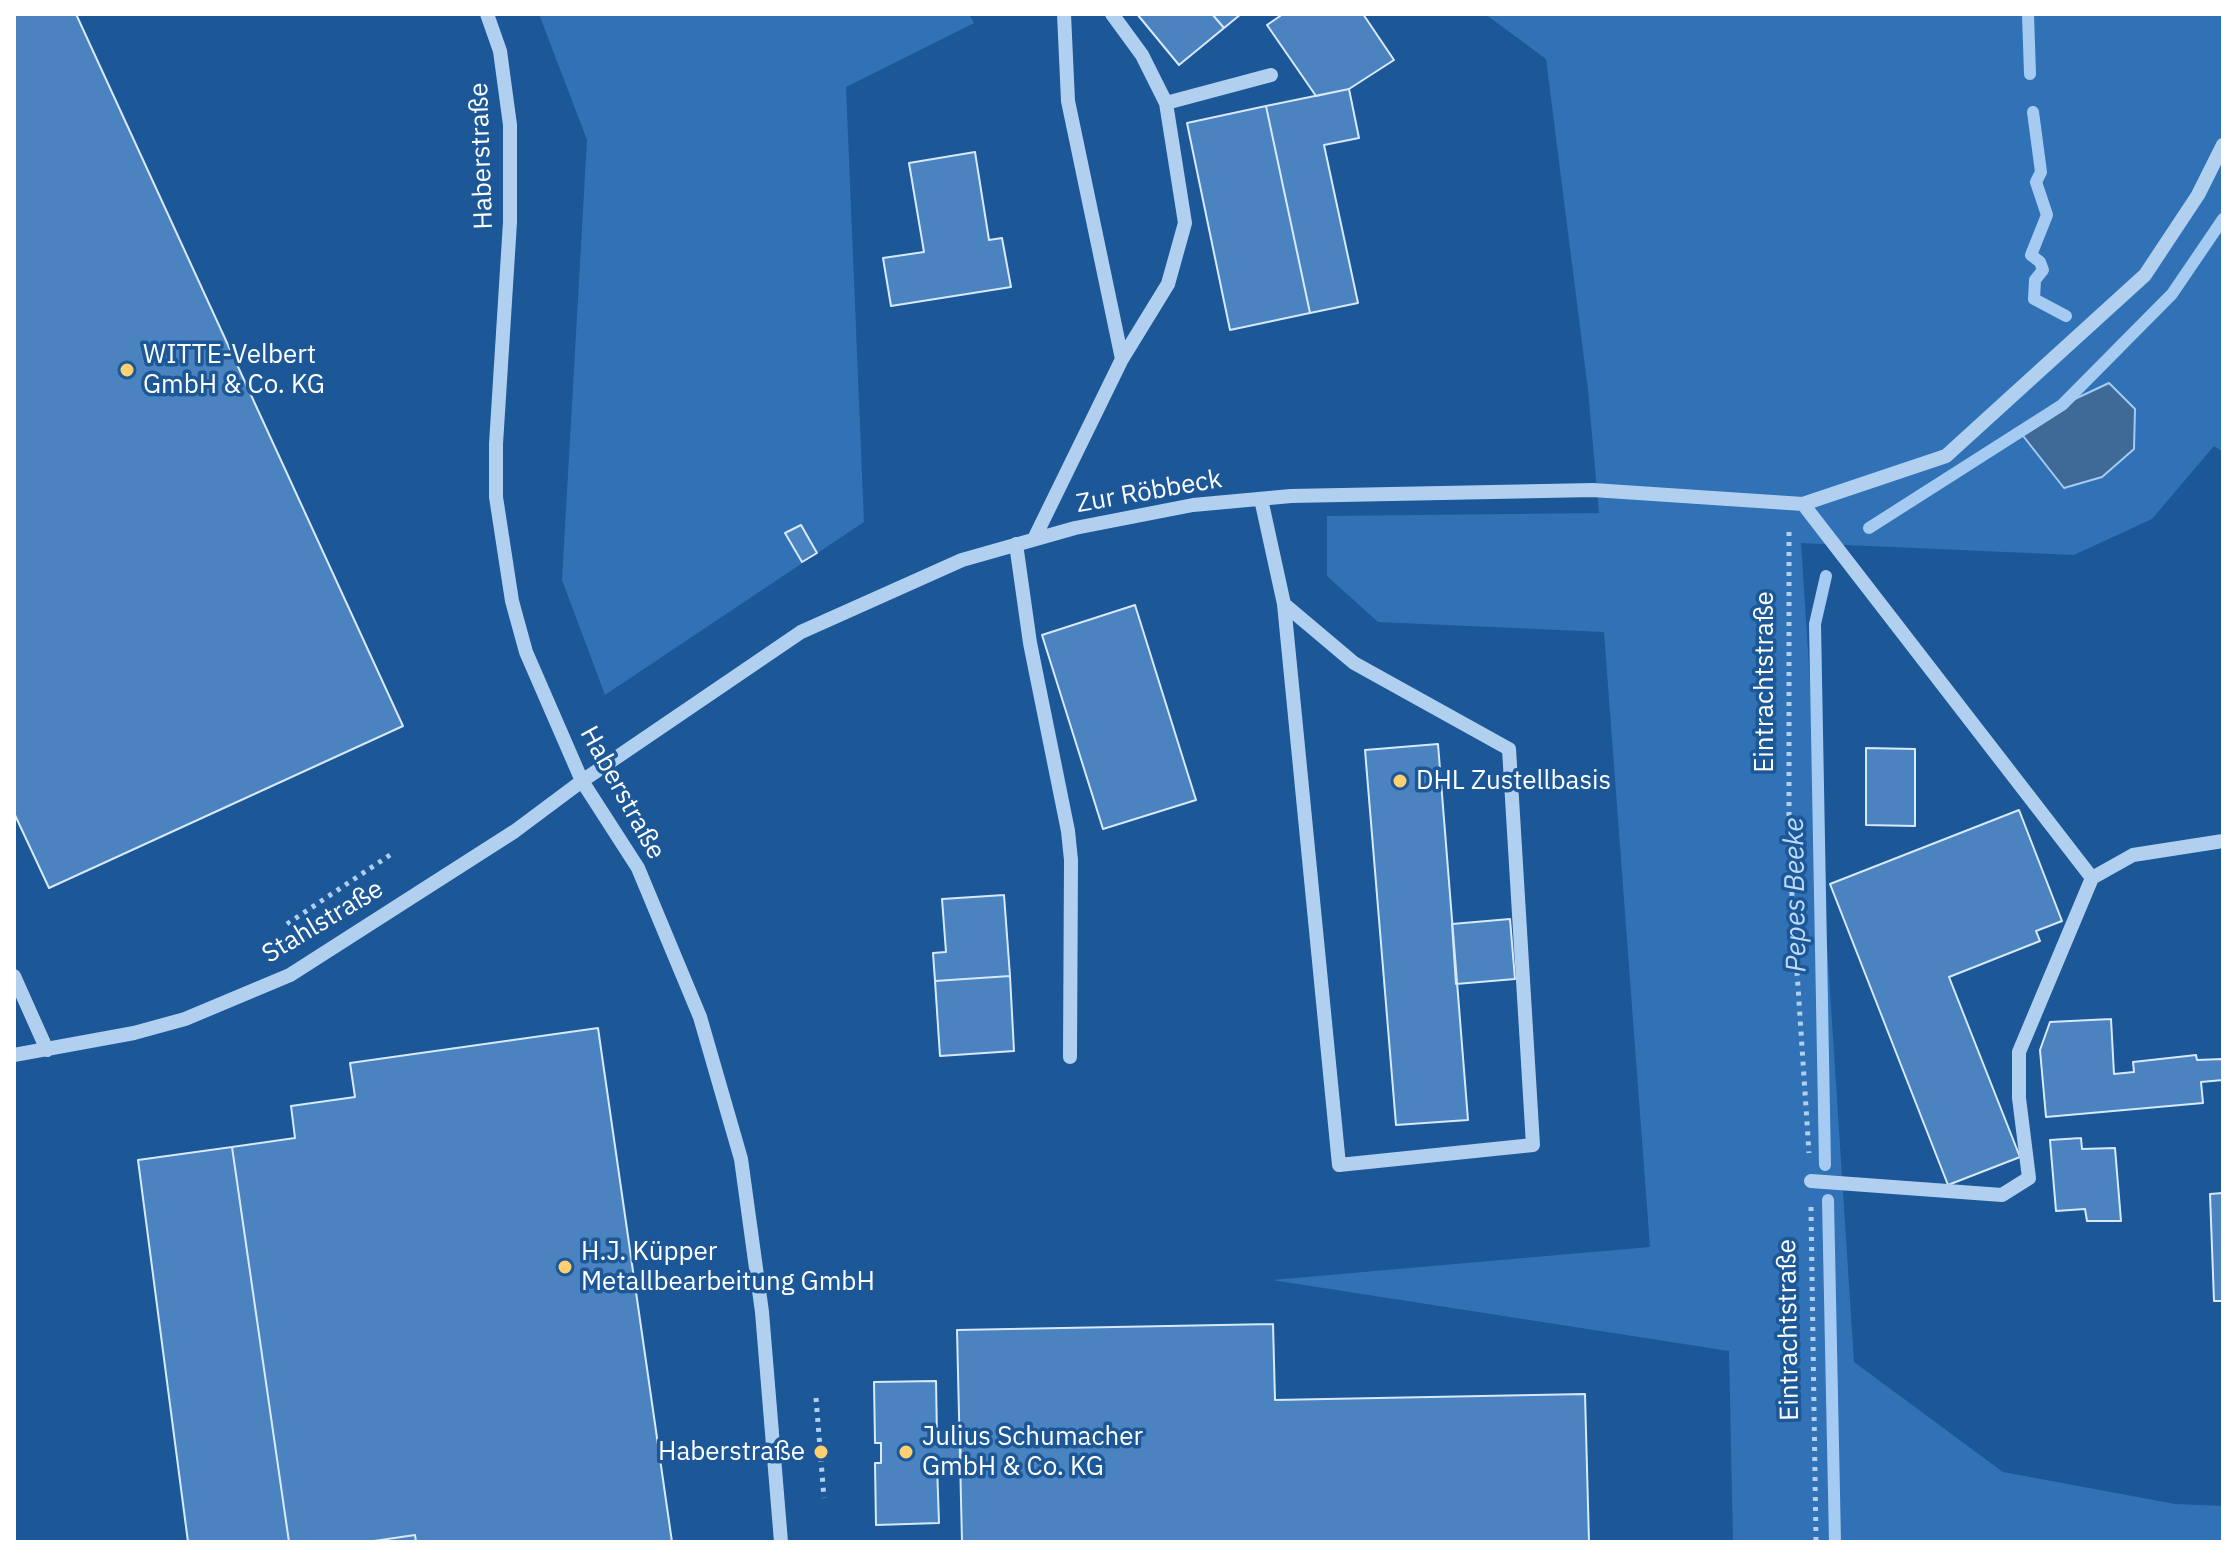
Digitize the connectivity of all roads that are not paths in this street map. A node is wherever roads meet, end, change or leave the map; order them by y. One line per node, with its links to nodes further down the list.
1 (487, 14): 13 (street, Haberstraße)
2 (1064, 14): 7 (street)
3 (1112, 14): 5 (street)
4 (1271, 75): 5 (street)
5 (1166, 103): 7 (street)
6 (2223, 145): 9 (street)
7 (1122, 359): 10 (street)
8 (1261, 499): 9 (street, Zur Röbbeck); 10 (street, Zur Röbbeck); 12 (street)
9 (1796, 504): 15 (street)
10 (1034, 539): 11 (street, Zur Röbbeck)
11 (1016, 544): 13 (street, Zur Röbbeck); 19 (street)
12 (1284, 604): 12 (street)
13 (582, 781): 17 (street, Stahlstraße); 21 (street, Haberstraße)
14 (2223, 841): 15 (street)
15 (2092, 878): 20 (street)
16 (14, 976): 17 (street)
17 (47, 1050): 18 (street, Stahlstraße)
18 (14, 1055)
19 (1070, 1057)
20 (1811, 1181)
21 (781, 1542)

